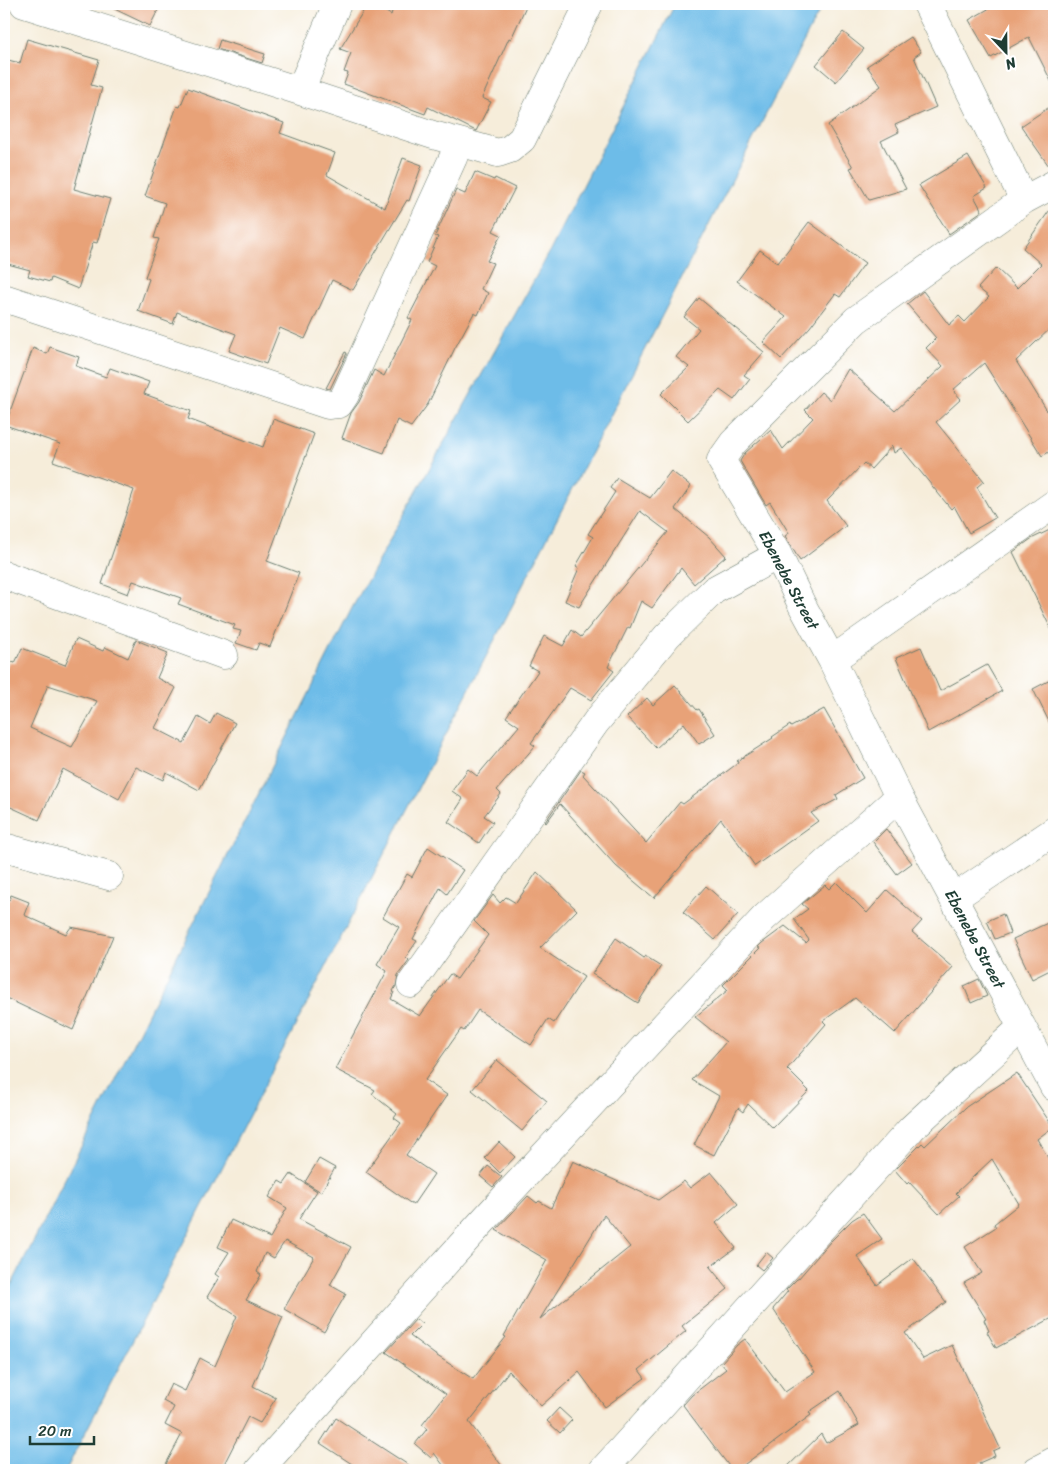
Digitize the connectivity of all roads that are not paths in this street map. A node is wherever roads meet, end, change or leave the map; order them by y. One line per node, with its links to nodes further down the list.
1 (26, 4): 5 (street)
2 (337, 4): 5 (street)
3 (589, 4): 6 (street)
4 (927, 4): 8 (street)
5 (300, 91): 6 (street)
6 (459, 142): 9 (street)
7 (1054, 184): 8 (street, Ebenebe Street)
8 (1024, 200): 11 (street, Ebenebe Street)
9 (4, 298)
10 (1054, 504): 14 (street)
11 (778, 555): 14 (street, Ebenebe Street); 20 (street)
12 (4, 575): 13 (street)
13 (224, 655)
14 (832, 660): 15 (street, Ebenebe Street)
15 (899, 797): 19 (street, Ebenebe Street); 24 (street)
16 (1054, 831): 19 (street)
17 (4, 848): 18 (street)
18 (109, 876)
19 (954, 898): 21 (street, Ebenebe Street)
20 (411, 984)
21 (1022, 1027): 22 (street, Ebenebe Street); 25 (street)
22 (1054, 1087)
23 (1054, 1462): 26 (street)
24 (259, 1470)
25 (603, 1470)
26 (1037, 1470)

